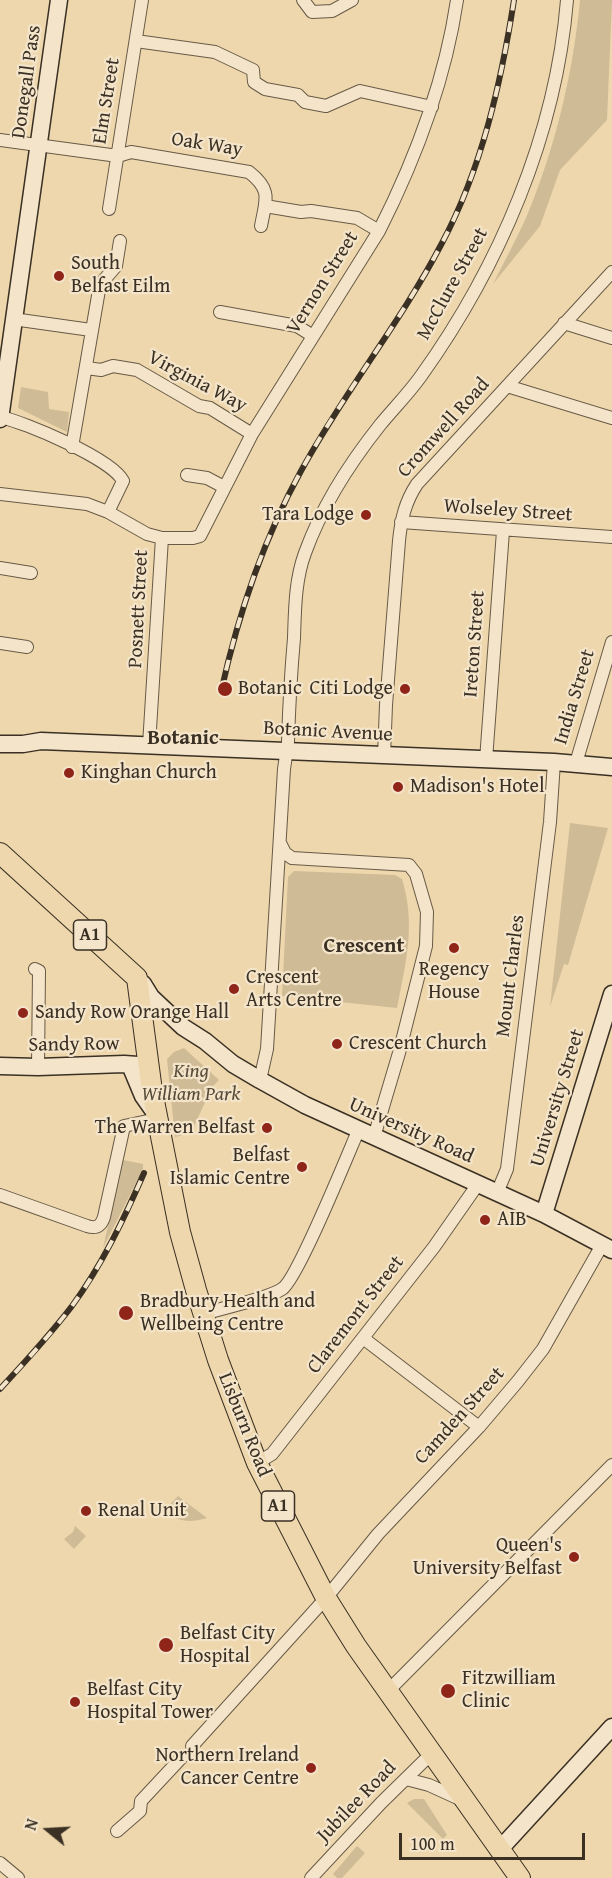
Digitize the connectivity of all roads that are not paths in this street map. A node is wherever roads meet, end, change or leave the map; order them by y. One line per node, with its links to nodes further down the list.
1 (59, 0): 10 (street, Donegall Pass)
2 (141, 0): 7 (street, Elm Street)
3 (303, 0): 4 (street)
4 (352, 0)
5 (457, 0): 8 (street, Vernon Street)
6 (567, 0): 47 (street, McClure Street)
7 (136, 42): 8 (street); 11 (street, Elm Street)
8 (432, 107): 15 (street, Vernon Street)
9 (0, 140): 10 (street, Oak Way)
10 (39, 145): 11 (street, Oak Way); 19 (street, Donegall Pass)
11 (118, 156): 12 (street, Oak Way); 13 (street, Elm Street)
12 (265, 206): 14 (street, Oak Way); 15 (street)
13 (109, 209)
14 (261, 226)
15 (379, 231): 22 (street, Vernon Street)
16 (120, 241): 21 (street)
17 (612, 272): 20 (street, Cromwell Road)
18 (220, 312): 22 (street)
19 (13, 319): 21 (street); 26 (street, Donegall Pass)
20 (564, 323): 23 (street); 25 (street, Cromwell Road)
21 (92, 330): 24 (street)
22 (313, 336): 28 (street, Vernon Street)
23 (612, 338)
24 (87, 368): 28 (street, Virginia Way); 29 (street)
25 (507, 386): 27 (street); 34 (street, Cromwell Road)
26 (0, 418): 29 (street)
27 (612, 418)
28 (252, 434): 31 (street, Vernon Street)
29 (72, 447): 33 (street)
30 (187, 475): 31 (street)
31 (224, 487): 37 (street, Vernon Street)
32 (0, 494): 33 (street, Posnett Street)
33 (108, 512): 37 (street, Posnett Street)
34 (401, 522): 35 (street, Wolseley Street); 48 (street, Cromwell Road)
35 (502, 531): 36 (street, Wolseley Street); 49 (street, Ireton Street)
36 (612, 537)
37 (162, 538): 46 (street, Posnett Street)
38 (0, 568): 39 (street)
39 (31, 573)
40 (612, 642): 51 (street, India Street)
41 (0, 643): 42 (street)
42 (27, 647)
43 (0, 735): 44 (street, Botanic Avenue)
44 (41, 741): 45 (street, Botanic Avenue); 46 (street, Botanic Avenue)
45 (0, 744)
46 (149, 745): 47 (street, Botanic Avenue)
47 (286, 750): 48 (street, Botanic Avenue); 53 (street, McClure Street)
48 (384, 756): 49 (street, Botanic Avenue)
49 (486, 760): 50 (street, Botanic Avenue)
50 (554, 762): 51 (street, Botanic Avenue); 67 (street, Mount Charles)
51 (576, 763): 52 (street, Botanic Avenue)
52 (612, 766)
53 (280, 842): 55 (street); 56 (street, McClure Street)
54 (0, 853): 58 (main road, A1)
55 (292, 858): 56 (street); 65 (street)
56 (280, 870): 63 (street, McClure Street)
57 (35, 969): 61 (street)
58 (140, 981): 62 (main road, Lisburn Road / A1); 63 (street, University Road)
59 (612, 994): 69 (street, University Street)
60 (0, 1066): 61 (street, Sandy Row)
61 (38, 1067): 62 (street, Sandy Row)
62 (139, 1067): 64 (main road, Lisburn Road / A1)
63 (260, 1080): 65 (street, University Road)
64 (157, 1118): 68 (street); 71 (main road, Lisburn Road / A1)
65 (366, 1134): 66 (street, University Road); 71 (street)
66 (478, 1184): 67 (street, University Road); 72 (street, Claremont Street)
67 (497, 1193): 69 (street, University Road)
68 (0, 1195)
69 (544, 1214): 70 (street, University Road)
70 (607, 1247): 73 (street, Camden Street)
71 (203, 1314): 74 (main road, Lisburn Road / A1)
72 (363, 1338): 73 (street); 74 (street, Claremont Street)
73 (479, 1427): 76 (street, Camden Street)
74 (257, 1463): 76 (main road, Lisburn Road / A1)
75 (612, 1465): 77 (street)
76 (326, 1598): 77 (main road, Lisburn Road / A1); 79 (street, Camden Street)
77 (388, 1691): 80 (main road, Lisburn Road / A1)
78 (612, 1727): 85 (street)
79 (192, 1746)
80 (432, 1753): 82 (street, Jubilee Road); 83 (main road, Lisburn Road / A1)
81 (183, 1756): 84 (street)
82 (406, 1779): 83 (street); 88 (street, Jubilee Road)
83 (467, 1803): 85 (main road, Lisburn Road / A1)
84 (117, 1831)
85 (500, 1849): 89 (main road, Lisburn Road / A1)
86 (0, 1863): 87 (street)
87 (18, 1878)
88 (311, 1878)
89 (520, 1878)

